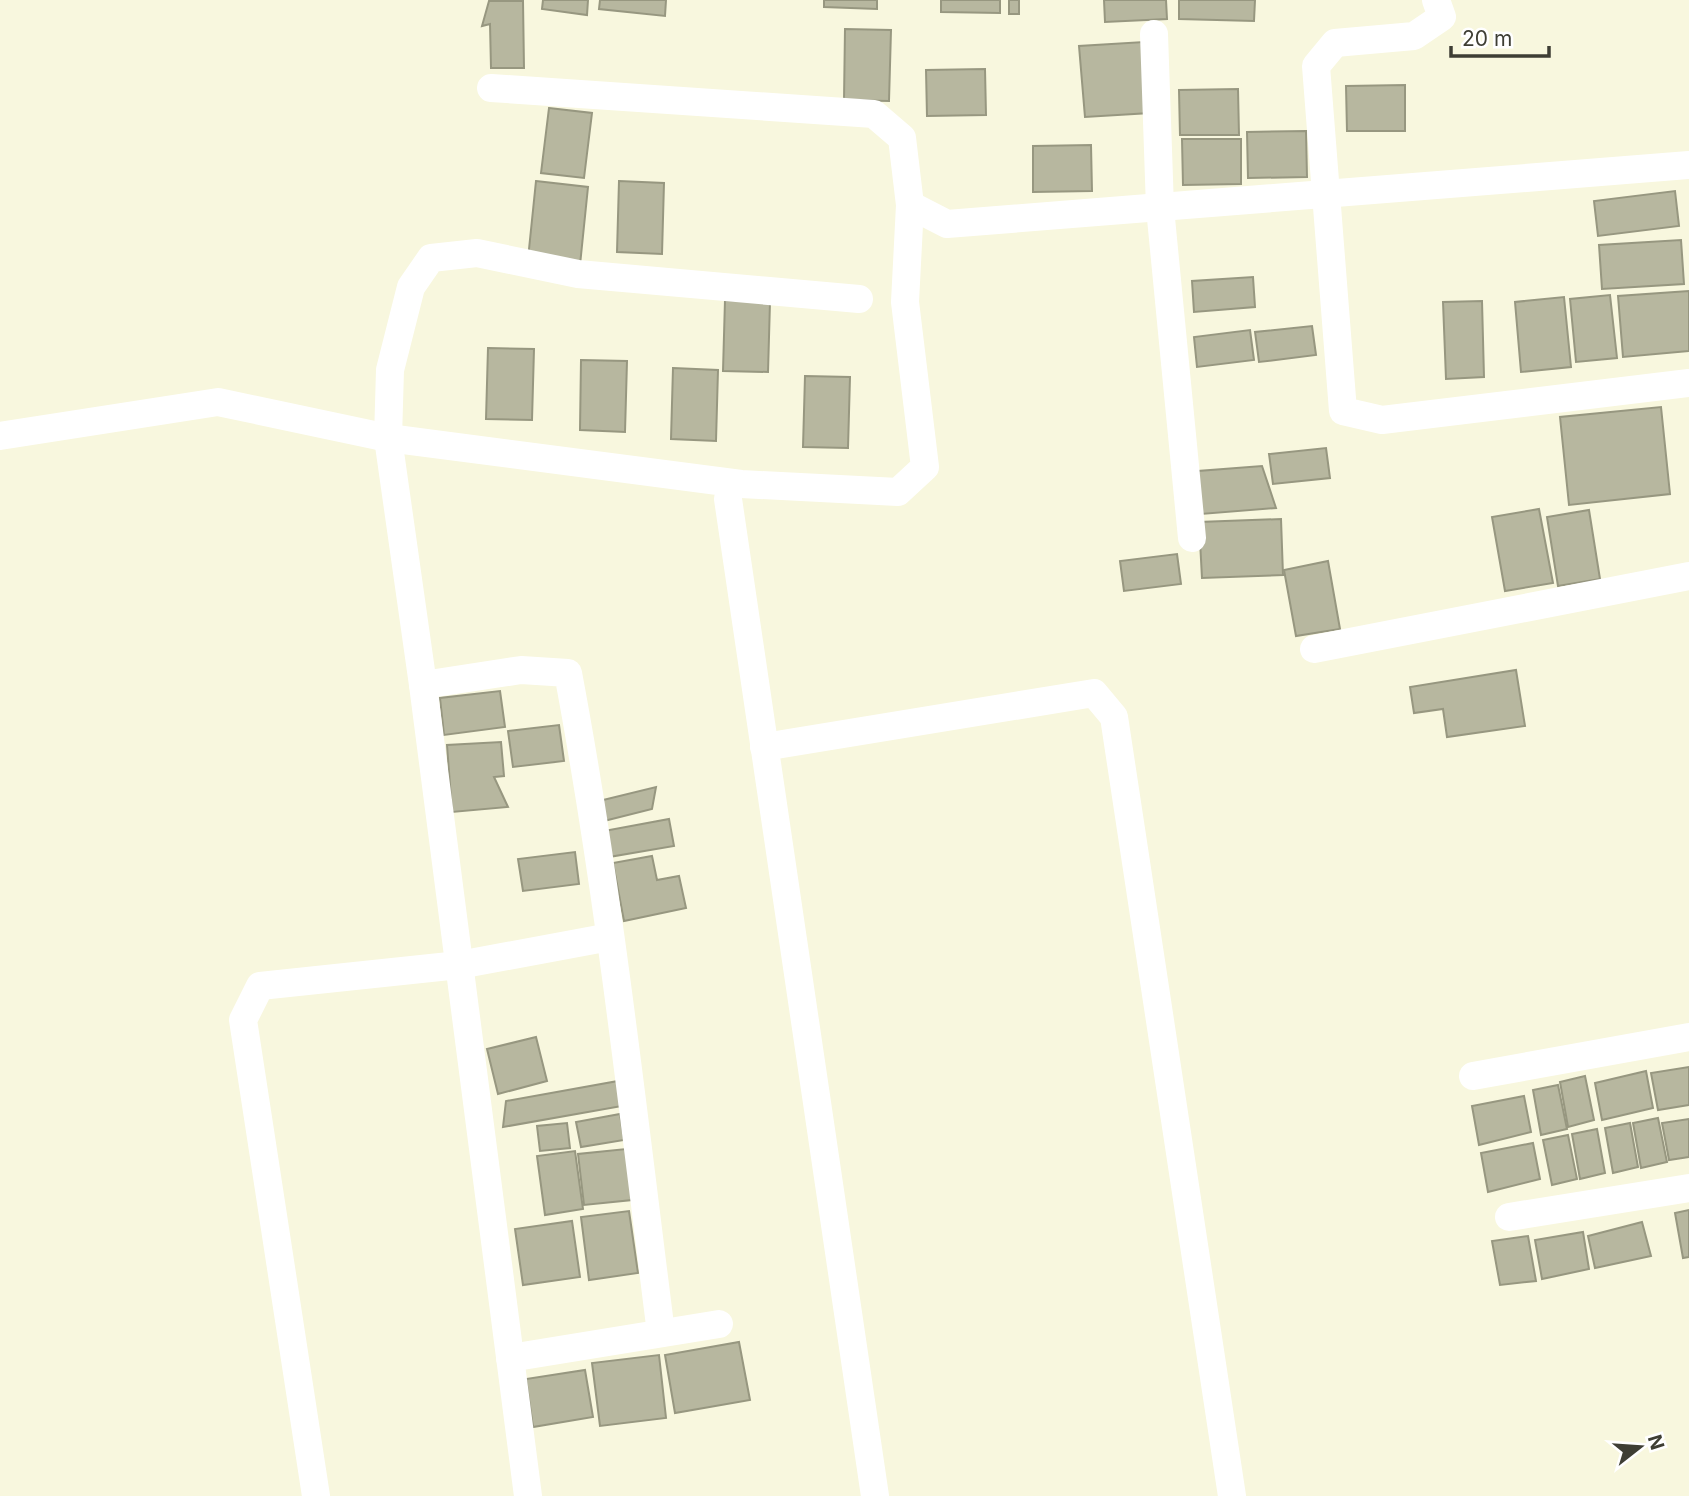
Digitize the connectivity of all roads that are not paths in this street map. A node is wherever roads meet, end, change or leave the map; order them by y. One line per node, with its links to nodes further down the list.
1 (1436, 0): 5 (street)
2 (1154, 34): 7 (street)
3 (491, 88): 6 (street)
4 (1689, 165): 5 (street)
5 (1324, 195): 7 (street); 9 (street)
6 (911, 205): 7 (street); 11 (street)
7 (1160, 208): 13 (street)
8 (859, 299): 11 (street)
9 (1689, 383)
10 (0, 436): 11 (street)
11 (388, 438): 16 (street)
12 (728, 499): 17 (street)
13 (1192, 538)
14 (1688, 580): 15 (street)
15 (1314, 649)
16 (423, 685): 18 (street); 19 (street)
17 (764, 747): 29 (street); 30 (street)
18 (610, 937): 19 (street); 25 (street)
19 (460, 965): 26 (street); 27 (street)
20 (1689, 1037): 21 (street)
21 (1473, 1076)
22 (1689, 1188): 23 (street)
23 (1509, 1217)
24 (719, 1324): 25 (street)
25 (661, 1333): 26 (street)
26 (510, 1358): 28 (street)
27 (316, 1496)
28 (528, 1496)
29 (875, 1496)
30 (1232, 1496)

